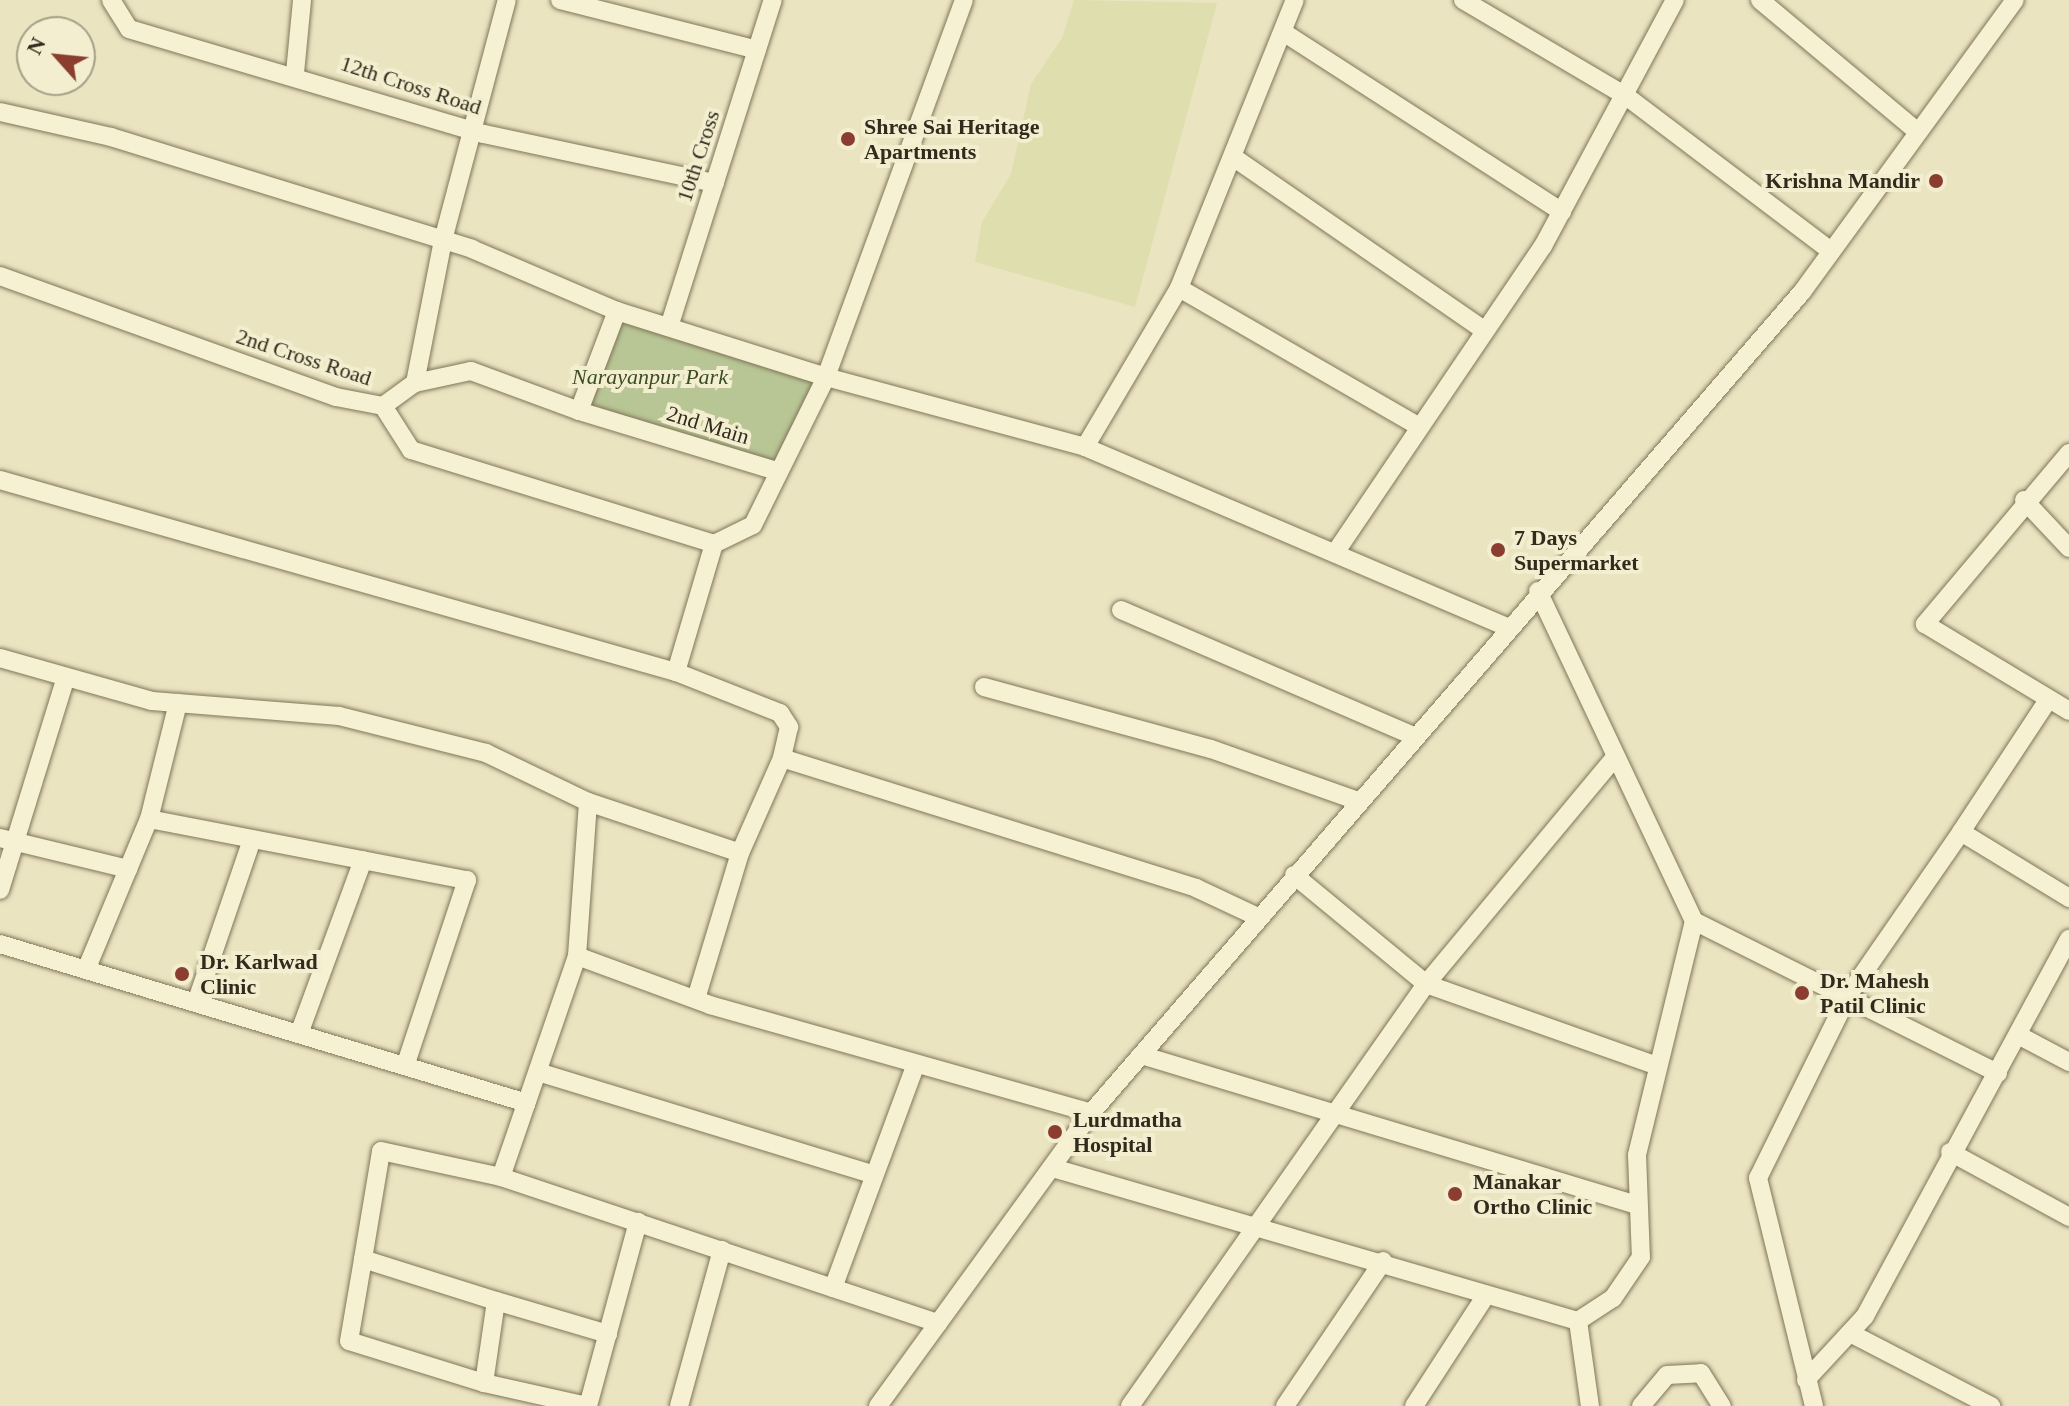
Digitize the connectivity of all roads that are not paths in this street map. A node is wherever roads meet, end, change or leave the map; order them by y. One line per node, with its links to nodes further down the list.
1 (111, 0): 14 (street, 12th Cross Road)
2 (302, 0): 14 (street)
3 (507, 0): 17 (street)
4 (560, 0): 13 (street)
5 (773, 0): 13 (street, 10th Cross)
6 (964, 0): 29 (street)
7 (1295, 0): 12 (street)
8 (1463, 0): 15 (street)
9 (1675, 0): 15 (street)
10 (1760, 0): 18 (street)
11 (2015, 0): 18 (street)
12 (1283, 32): 19 (street); 21 (street)
13 (757, 50): 20 (street, 10th Cross)
14 (295, 73): 17 (street, 12th Cross Road)
15 (1626, 96): 21 (street); 23 (street)
16 (0, 112): 22 (street)
17 (474, 131): 20 (street, 12th Cross Road); 22 (street)
18 (1918, 132): 23 (street)
19 (1233, 157): 25 (street); 28 (street)
20 (715, 183): 27 (street, 10th Cross)
21 (1562, 212): 28 (street)
22 (443, 240): 26 (street); 30 (street)
23 (1831, 251): 42 (street)
24 (0, 276): 31 (street, 2nd Cross Road)
25 (1179, 288): 33 (street); 34 (street)
26 (617, 311): 27 (street); 32 (street)
27 (669, 327): 29 (street)
28 (1485, 331): 33 (street)
29 (826, 377): 34 (street); 36 (street)
30 (415, 383): 31 (street, 2nd Cross Road); 32 (street, 2nd Cross Road)
31 (383, 406): 39 (street)
32 (579, 411): 36 (street, 2nd Main)
33 (1420, 427): 41 (street)
34 (1085, 447): 41 (street)
35 (2069, 453): 38 (street)
36 (777, 471): 39 (street)
37 (0, 480): 46 (street)
38 (2024, 500): 40 (street); 49 (street)
39 (714, 544): 46 (street)
40 (2069, 548)
41 (1335, 553): 44 (street)
42 (1538, 591): 44 (street); 53 (street)
43 (1121, 610): 52 (street)
44 (1506, 627): 52 (street)
45 (0, 658): 47 (street)
46 (676, 672): 54 (street)
47 (66, 677): 50 (street); 60 (street)
48 (984, 687): 55 (street)
49 (2048, 700): 51 (street); 58 (street)
50 (178, 703): 56 (street); 57 (street)
51 (2069, 711)
52 (1413, 736): 55 (street)
53 (1615, 757): 68 (street); 73 (street)
54 (782, 758): 61 (street); 67 (street)
55 (1358, 801): 64 (street)
56 (588, 802): 61 (street); 71 (street)
57 (149, 819): 59 (street); 63 (street)
58 (1961, 832): 66 (street); 74 (street)
59 (252, 839): 62 (street); 76 (street)
60 (8, 840): 63 (street); 65 (street)
61 (740, 853): 75 (street)
62 (363, 860): 77 (street); 83 (street)
63 (128, 869): 72 (street)
64 (1294, 875): 67 (street); 73 (street)
65 (0, 890)
66 (2069, 898)
67 (1258, 917): 79 (street)
68 (1694, 921): 74 (street); 82 (street)
69 (2069, 939): 78 (street)
70 (0, 944): 72 (street)
71 (577, 956): 75 (street); 84 (street)
72 (86, 970): 76 (street)
73 (1426, 984): 82 (street); 88 (street)
74 (1849, 994): 85 (street); 107 (street)
75 (697, 995): 81 (street)
76 (196, 1003): 77 (street)
77 (299, 1034): 83 (street)
78 (2018, 1035): 80 (street); 85 (street)
79 (1141, 1055): 87 (street); 88 (street)
80 (2069, 1062)
81 (916, 1064): 87 (street); 91 (street)
82 (1655, 1065): 93 (street)
83 (405, 1066): 86 (street)
84 (538, 1072): 86 (street); 91 (street)
85 (1998, 1073): 89 (street)
86 (527, 1103): 92 (street)
87 (1091, 1113): 90 (street)
88 (1332, 1117): 93 (street); 96 (street)
89 (1950, 1152): 94 (street); 106 (street)
90 (1053, 1168): 96 (street); 104 (street)
91 (871, 1174): 100 (street)
92 (501, 1177): 95 (street); 98 (street)
93 (1634, 1204): 103 (street)
94 (2069, 1217)
95 (638, 1222): 97 (street); 105 (street)
96 (1254, 1230): 99 (street); 113 (street)
97 (722, 1250): 100 (street); 111 (street)
98 (363, 1259): 102 (street); 108 (street)
99 (1383, 1261): 101 (street); 114 (street)
100 (833, 1288): 104 (street)
101 (1486, 1295): 103 (street); 115 (street)
102 (496, 1301): 105 (street); 108 (street)
103 (1578, 1321): 109 (street)
104 (938, 1323): 112 (street)
105 (608, 1334): 110 (street)
106 (1852, 1334): 107 (street); 119 (street)
107 (1806, 1380): 118 (street)
108 (484, 1383): 110 (street)
109 (1593, 1403)
110 (588, 1406)
111 (679, 1406)
112 (878, 1406)
113 (1130, 1406)
114 (1285, 1406)
115 (1414, 1406)
116 (1641, 1406): 117 (street)
117 (1722, 1406)
118 (1814, 1406)
119 (1991, 1406)

